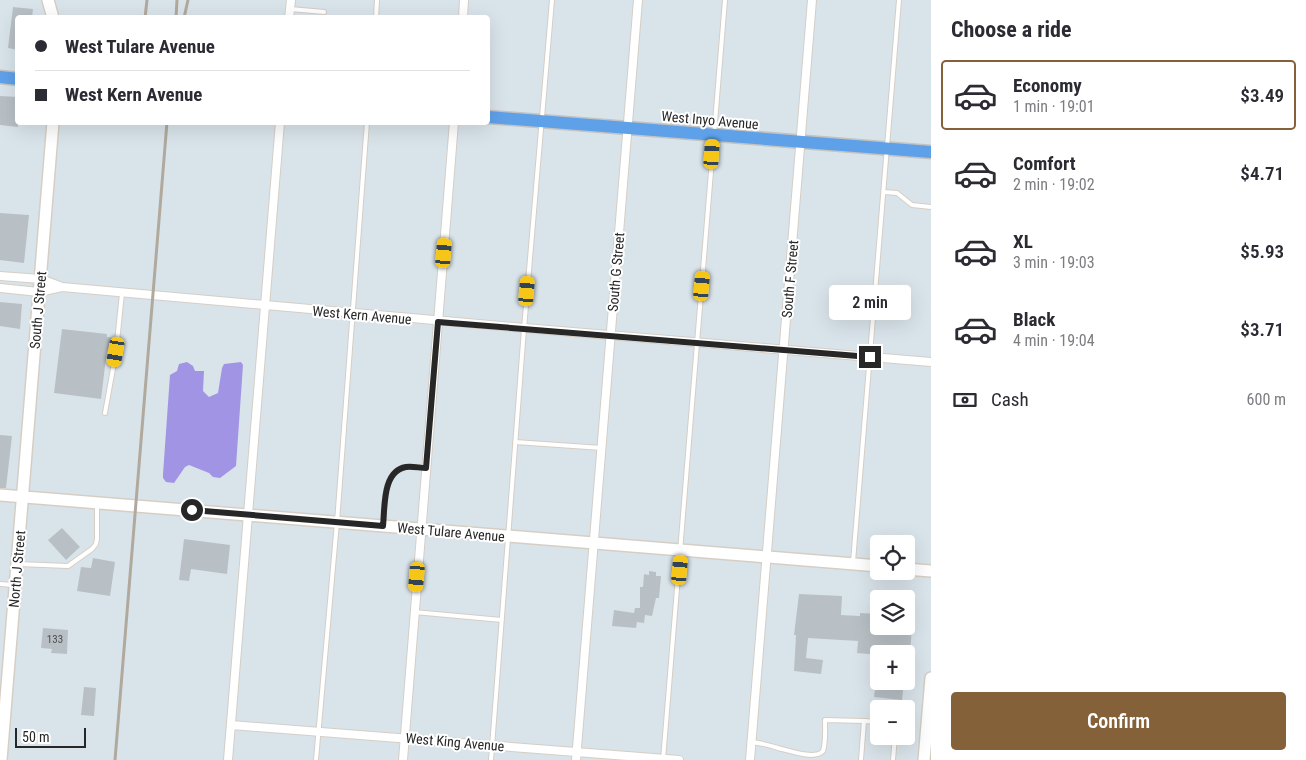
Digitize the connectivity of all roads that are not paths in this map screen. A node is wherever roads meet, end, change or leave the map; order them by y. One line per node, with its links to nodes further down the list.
1 (48, 0): 12 (main road)
2 (290, 0): 11 (street)
3 (377, 0): 13 (lane)
4 (464, 0): 14 (street)
5 (552, 0): 18 (lane)
6 (638, 0): 23 (street, South G Street)
7 (725, 0): 24 (lane)
8 (812, 0): 25 (street, South F Street)
9 (899, 0): 26 (lane)
10 (324, 12): 11 (lane)
11 (289, 13)
12 (52, 15)
13 (376, 15)
14 (463, 15)
15 (0, 77): 16 (main road)
16 (15, 79)
17 (490, 116): 18 (main road, West Inyo Avenue)
18 (541, 121): 23 (main road, West Inyo Avenue); 39 (lane)
19 (53, 125): 31 (main road, South J Street)
20 (280, 125): 36 (street)
21 (367, 125): 37 (lane)
22 (454, 125): 38 (street)
23 (628, 128): 24 (main road, West Inyo Avenue); 40 (street, South G Street)
24 (714, 135): 25 (main road, West Inyo Avenue); 41 (lane)
25 (801, 142): 26 (main road, West Inyo Avenue); 42 (street, South F Street)
26 (887, 149): 27 (main road, West Inyo Avenue); 28 (lane)
27 (931, 152)
28 (884, 192): 29 (lane); 43 (lane)
29 (931, 207)
30 (0, 276): 31 (street)
31 (41, 279): 32 (street); 34 (main road, South J Street)
32 (62, 287): 34 (street); 35 (street, West Kern Avenue)
33 (0, 288): 34 (street)
34 (39, 292): 50 (main road, South J Street)
35 (122, 293): 36 (street, West Kern Avenue); 45 (lane)
36 (265, 306): 37 (street, West Kern Avenue); 52 (street)
37 (352, 314): 38 (street, West Kern Avenue); 53 (lane)
38 (438, 322): 39 (street, West Kern Avenue); 48 (street)
39 (524, 329): 40 (street, West Kern Avenue); 46 (lane)
40 (611, 336): 41 (street, West Kern Avenue); 47 (street, South G Street)
41 (698, 343): 42 (street, West Kern Avenue); 58 (lane)
42 (784, 350): 43 (street, West Kern Avenue); 59 (street, South F Street)
43 (870, 357): 44 (street, West Kern Avenue); 61 (lane)
44 (931, 362)
45 (105, 413)
46 (515, 442): 47 (lane); 56 (lane)
47 (602, 448): 57 (street, South G Street)
48 (426, 468): 54 (lane); 55 (street)
49 (0, 495): 50 (main road, West Tulare Avenue)
50 (23, 497): 51 (main road, West Tulare Avenue); 60 (main road, North J Street)
51 (98, 502): 52 (main road, West Tulare Avenue); 60 (lane)
52 (248, 514): 53 (main road, West Tulare Avenue); 73 (street)
53 (337, 522): 54 (main road, West Tulare Avenue); 74 (lane)
54 (383, 526): 55 (main road, West Tulare Avenue)
55 (421, 530): 56 (main road, West Tulare Avenue); 67 (street)
56 (508, 537): 57 (main road, West Tulare Avenue); 68 (lane)
57 (594, 544): 58 (main road, West Tulare Avenue); 79 (street, South G Street)
58 (682, 551): 59 (main road, West Tulare Avenue); 80 (lane)
59 (768, 558): 61 (main road, West Tulare Avenue); 76 (street, South F Street)
60 (17, 564): 66 (main road, North J Street)
61 (852, 564): 62 (main road, West Tulare Avenue)
62 (870, 565)
63 (915, 570): 64 (main road)
64 (931, 571)
65 (0, 584): 66 (lane)
66 (16, 585): 70 (main road, North J Street)
67 (414, 612): 68 (lane); 75 (street)
68 (502, 620): 77 (lane)
69 (931, 678): 90 (main road)
70 (3, 701): 81 (main road, North J Street)
71 (864, 721): 72 (lane); 76 (lane); 88 (lane)
72 (870, 721)
73 (231, 724): 74 (street, West King Avenue); 82 (street)
74 (318, 731): 75 (street, West King Avenue); 83 (lane)
75 (404, 738): 77 (street, West King Avenue); 84 (street)
76 (751, 742): 87 (street, South F Street)
77 (492, 745): 79 (street, West King Avenue); 85 (lane)
78 (894, 745): 89 (lane)
79 (577, 756): 80 (street, West King Avenue)
80 (663, 759): 86 (street, West King Avenue)
81 (1, 760)
82 (228, 760)
83 (316, 760)
84 (403, 760)
85 (490, 760)
86 (680, 760)
87 (750, 760)
88 (861, 760)
89 (893, 760)
90 (924, 760)

